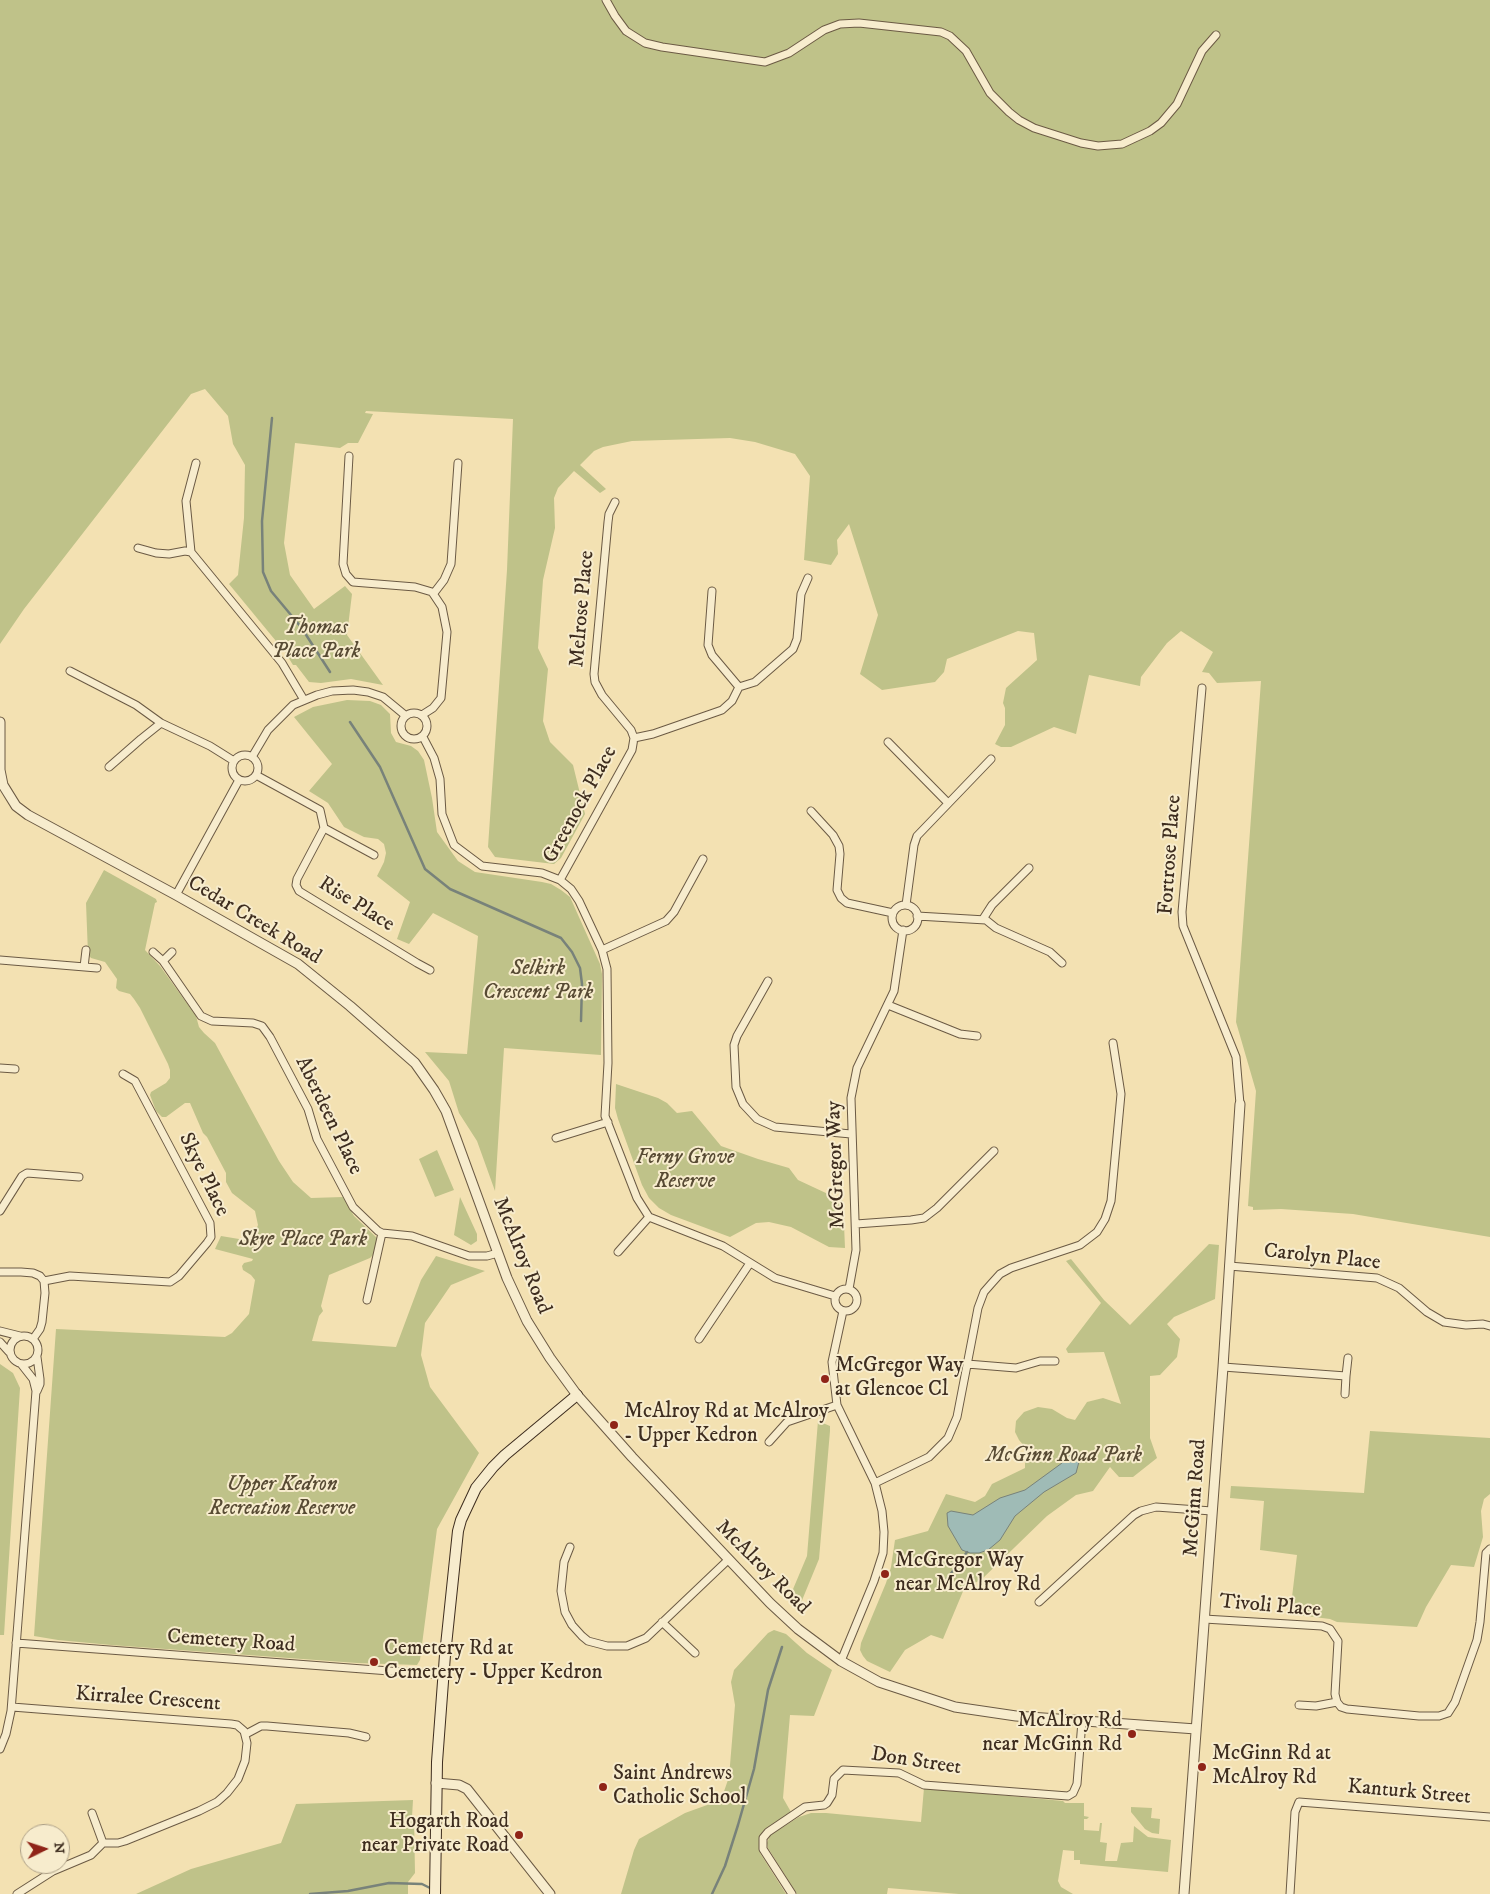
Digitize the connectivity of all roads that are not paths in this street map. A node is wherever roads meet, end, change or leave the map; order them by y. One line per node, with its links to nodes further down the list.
1 (606, 0): 2 (street)
2 (1216, 35)
3 (349, 456): 11 (street)
4 (196, 463): 8 (street)
5 (458, 463): 11 (street)
6 (615, 502): 21 (street, Melrose Place)
7 (138, 548): 8 (street)
8 (190, 552): 15 (street)
9 (808, 578): 13 (street, Greenock Place)
10 (712, 591): 13 (street)
11 (434, 593): 17 (street)
12 (70, 671): 19 (street)
13 (739, 687): 21 (street, Greenock Place)
14 (1202, 688): 59 (street, Fortrose Place)
15 (304, 700): 16 (street); 23 (street)
16 (406, 716): 17 (street); 20 (street)
17 (422, 716): 20 (street)
18 (0, 722): 36 (street, Cedar Creek Road)
19 (162, 723): 25 (street); 26 (street)
20 (423, 737): 35 (street)
21 (634, 738): 35 (street, Greenock Place)
22 (888, 742): 29 (street)
23 (252, 757): 25 (street); 27 (street)
24 (991, 759): 29 (street)
25 (234, 761): 28 (street)
26 (109, 767)
27 (256, 775): 28 (street); 31 (street)
28 (239, 780): 36 (street)
29 (948, 803): 37 (street)
30 (811, 811): 38 (street)
31 (324, 828): 32 (street); 51 (street, Rise Place)
32 (374, 855)
33 (703, 859): 43 (street)
34 (1029, 868): 40 (street)
35 (560, 880): 43 (street)
36 (176, 895): 65 (street, Cedar Creek Road)
37 (906, 905): 38 (street); 39 (street)
38 (893, 913): 41 (street)
39 (917, 916): 40 (street); 41 (street)
40 (983, 919): 48 (street)
41 (903, 930): 53 (street, McGregor Way)
42 (86, 950): 49 (street)
43 (602, 950): 60 (street)
44 (153, 952): 47 (street, Aberdeen Place)
45 (172, 952): 47 (street)
46 (0, 960): 49 (street)
47 (163, 961): 69 (street, Aberdeen Place)
48 (1062, 963)
49 (84, 967): 50 (street)
50 (97, 968)
51 (430, 970)
52 (768, 981): 61 (street)
53 (888, 1005): 54 (street); 61 (street, McGregor Way)
54 (977, 1036)
55 (1112, 1043): 90 (street)
56 (0, 1068): 57 (street)
57 (15, 1069)
58 (122, 1074): 75 (street, Skye Place)
59 (1240, 1104): 73 (street, McGinn Road)
60 (608, 1122): 62 (street); 67 (street)
61 (851, 1134): 68 (street, McGregor Way)
62 (556, 1138)
63 (994, 1151): 68 (street)
64 (79, 1177): 66 (street)
65 (474, 1186): 70 (street, McAlroy Road)
66 (0, 1211)
67 (649, 1217): 71 (street); 72 (street)
68 (856, 1224): 76 (street, McGregor Way)
69 (382, 1233): 70 (street); 78 (street)
70 (498, 1252): 96 (street, McAlroy Road)
71 (618, 1252)
72 (750, 1263): 77 (street); 84 (street)
73 (1229, 1266): 80 (street, Carolyn Place); 92 (street, McGinn Road)
74 (0, 1272): 75 (street)
75 (44, 1281): 83 (street)
76 (849, 1289): 77 (street); 79 (street)
77 (836, 1296): 79 (street)
78 (366, 1300)
79 (843, 1311): 97 (street)
80 (1490, 1324)
81 (0, 1331): 82 (street)
82 (20, 1336): 83 (street); 86 (street)
83 (33, 1339): 87 (street)
84 (699, 1339)
85 (0, 1342): 86 (street)
86 (9, 1352): 91 (street)
87 (37, 1357): 91 (street); 94 (street)
88 (1348, 1358): 93 (street)
89 (1055, 1361): 90 (street)
90 (967, 1364): 99 (street)
91 (22, 1365): 94 (street)
92 (1223, 1367): 93 (street); 100 (street, McGinn Road)
93 (1346, 1376): 95 (street)
94 (36, 1391): 107 (street)
95 (1345, 1394)
96 (577, 1395): 103 (street, McAlroy Road); 110 (main road)
97 (837, 1405): 98 (street); 99 (street)
98 (769, 1442)
99 (875, 1483): 109 (street)
100 (1212, 1511): 104 (street); 105 (street, McGinn Road)
101 (570, 1547): 106 (street)
102 (1490, 1549): 111 (street)
103 (729, 1559): 106 (street); 109 (street, McAlroy Road)
104 (1039, 1602)
105 (1204, 1619): 111 (street, Tivoli Place); 115 (street, McGinn Road)
106 (662, 1622): 108 (street)
107 (16, 1643): 110 (street, Cemetery Road); 113 (street)
108 (695, 1653)
109 (841, 1661): 114 (street, McAlroy Road)
110 (443, 1675): 119 (main road)
111 (1337, 1702): 112 (street)
112 (1299, 1706)
113 (12, 1707): 116 (street, Kirralee Crescent); 118 (street)
114 (1082, 1721): 115 (street, McAlroy Road); 126 (street, Don Street)
115 (1196, 1729): 127 (street, McGinn Road)
116 (246, 1734): 117 (street); 122 (street, Kirralee Crescent)
117 (366, 1737)
118 (0, 1749)
119 (436, 1783): 124 (main road); 125 (street)
120 (92, 1813): 122 (street)
121 (1490, 1817): 128 (street, Kanturk Street)
122 (103, 1843): 123 (street)
123 (17, 1894)
124 (435, 1894)
125 (550, 1894)
126 (792, 1894)
127 (1184, 1894)
128 (1290, 1894)

